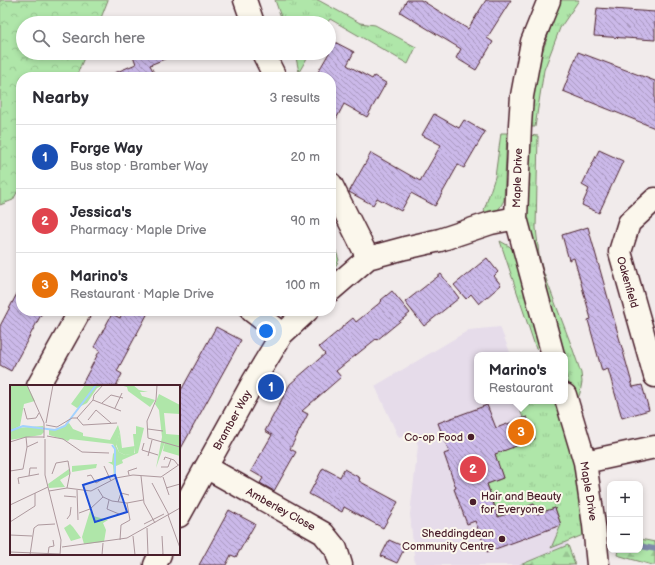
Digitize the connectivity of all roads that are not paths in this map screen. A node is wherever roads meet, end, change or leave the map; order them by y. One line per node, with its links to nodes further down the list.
1 (245, 0): 3 (street)
2 (549, 0): 8 (street, Maple Drive)
3 (251, 16)
4 (266, 60): 5 (street)
5 (272, 72)
6 (336, 194): 9 (street)
7 (655, 199): 16 (street, Oakenfield)
8 (516, 218): 9 (street); 15 (street, Maple Drive)
9 (368, 258): 10 (street)
10 (336, 286)
11 (77, 316): 17 (street)
12 (259, 316): 14 (street)
13 (302, 316): 14 (street, Bramber Way)
14 (282, 334): 21 (street, Bramber Way)
15 (552, 352)
16 (655, 376)
17 (39, 385)
18 (568, 404): 20 (street, Maple Drive)
19 (655, 447): 20 (street)
20 (585, 462): 26 (street, Maple Drive)
21 (206, 467): 22 (street, Bramber Way); 25 (street, Amberley Close)
22 (180, 514)
23 (160, 555): 24 (street)
24 (155, 565)
25 (341, 565)
26 (598, 565)

